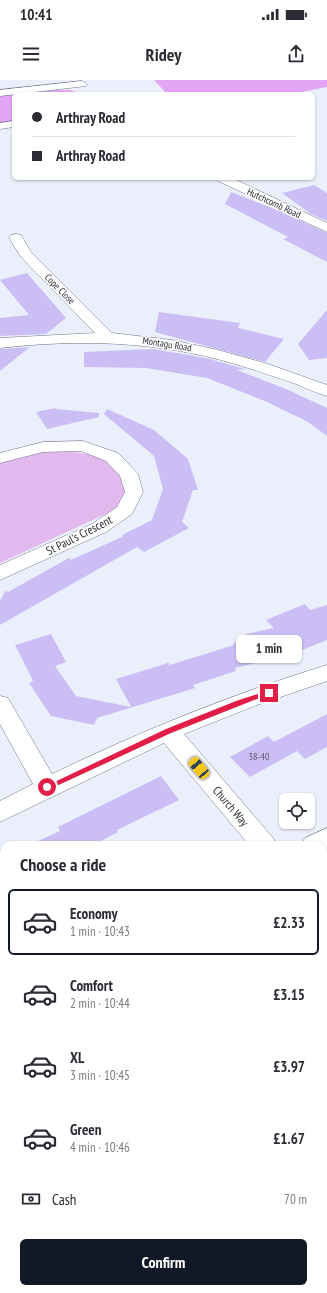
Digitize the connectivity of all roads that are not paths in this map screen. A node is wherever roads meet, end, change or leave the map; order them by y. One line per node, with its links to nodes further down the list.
1 (81, 82): 2 (street); 3 (street)
2 (88, 92)
3 (0, 93)
4 (12, 124): 5 (street)
5 (0, 126)
6 (226, 180): 7 (street, Hutchcomb Road)
7 (327, 228)
8 (16, 238): 9 (street, Cope Close)
9 (108, 338): 10 (street, Montagu Road); 11 (street, Montagu Road)
10 (0, 343)
11 (327, 391)
12 (0, 458): 13 (street, St Paul's Crescent)
13 (0, 573)
14 (327, 673): 16 (street)
15 (0, 704): 17 (street)
16 (168, 731): 17 (street); 19 (street, Church Way)
17 (47, 787): 18 (street)
18 (0, 812)
19 (261, 841)

